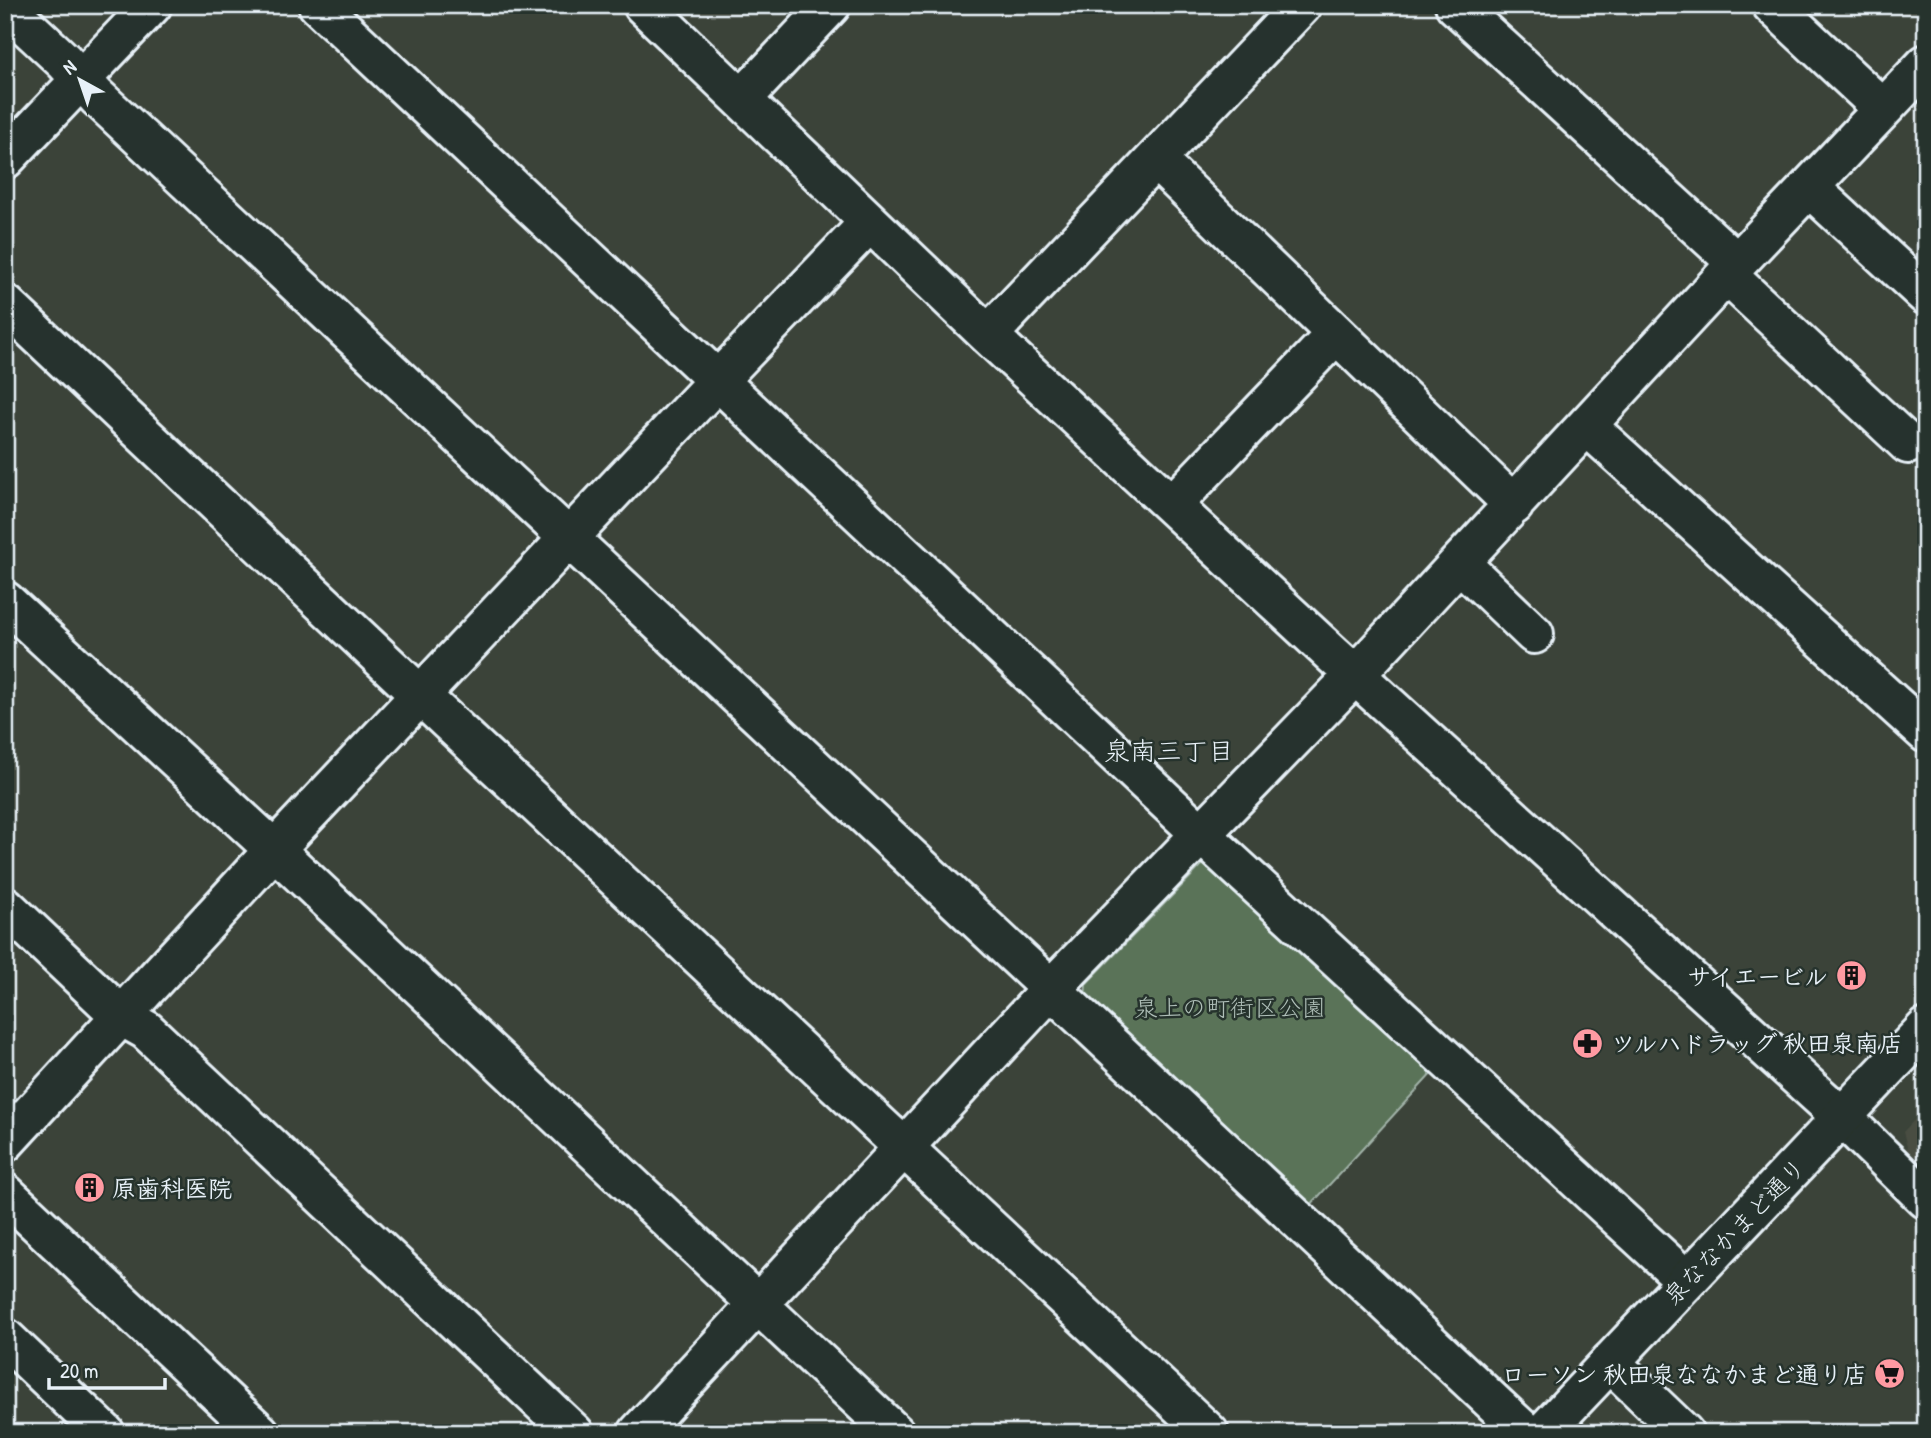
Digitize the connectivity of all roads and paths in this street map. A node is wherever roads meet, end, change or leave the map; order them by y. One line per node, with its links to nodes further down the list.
1 (152, 5): 10 (street)
2 (318, 5): 22 (street)
3 (643, 5): 11 (street)
4 (831, 5): 11 (street)
5 (1302, 5): 14 (street)
6 (1455, 5): 17 (street)
7 (1772, 5): 12 (street)
8 (5, 6): 10 (street)
9 (1926, 64): 12 (street)
10 (82, 80): 13 (street); 27 (street)
11 (742, 99): 16 (street)
12 (1882, 108): 15 (street)
13 (5, 159)
14 (1156, 160): 20 (street); 21 (street)
15 (1810, 188): 17 (street); 18 (street)
16 (869, 223): 21 (street); 22 (street)
17 (1731, 269): 23 (street); 24 (street)
18 (1926, 295)
19 (5, 304): 32 (street)
20 (1336, 334): 25 (street); 26 (street)
21 (988, 335): 25 (street)
22 (719, 379): 27 (street); 34 (street)
23 (1587, 426): 26 (street); 33 (street)
24 (1908, 444)
25 (1172, 505): 31 (street)
26 (1514, 505): 28 (street)
27 (569, 537): 32 (street); 37 (street)
28 (1460, 563): 30 (street); 31 (street)
29 (5, 601): 35 (street)
30 (1534, 634)
31 (1356, 674): 34 (street); 40 (street)
32 (421, 696): 35 (street); 42 (street)
33 (1926, 733)
34 (1201, 834): 37 (street); 45 (street)
35 (274, 850): 38 (street); 46 (street)
36 (5, 906): 38 (street)
37 (1052, 988): 42 (street); 55 (street)
38 (121, 1016): 41 (street); 51 (street)
39 (1926, 1028): 40 (street, 泉ななかまど通り)
40 (1843, 1118): 44 (street); 45 (street, 泉ななかまど通り)
41 (5, 1142)
42 (904, 1148): 46 (street); 54 (street)
43 (5, 1193): 50 (street)
44 (1926, 1199)
45 (1686, 1280): 48 (street, 泉ななかまど通り)
46 (757, 1306): 52 (street); 53 (street)
47 (5, 1338): 49 (street)
48 (1609, 1362): 56 (street, 泉ななかまど通り); 57 (street)
49 (104, 1433)
50 (260, 1433)
51 (574, 1433)
52 (638, 1433)
53 (895, 1433)
54 (1209, 1433)
55 (1526, 1433)
56 (1542, 1433)
57 (1684, 1433)

